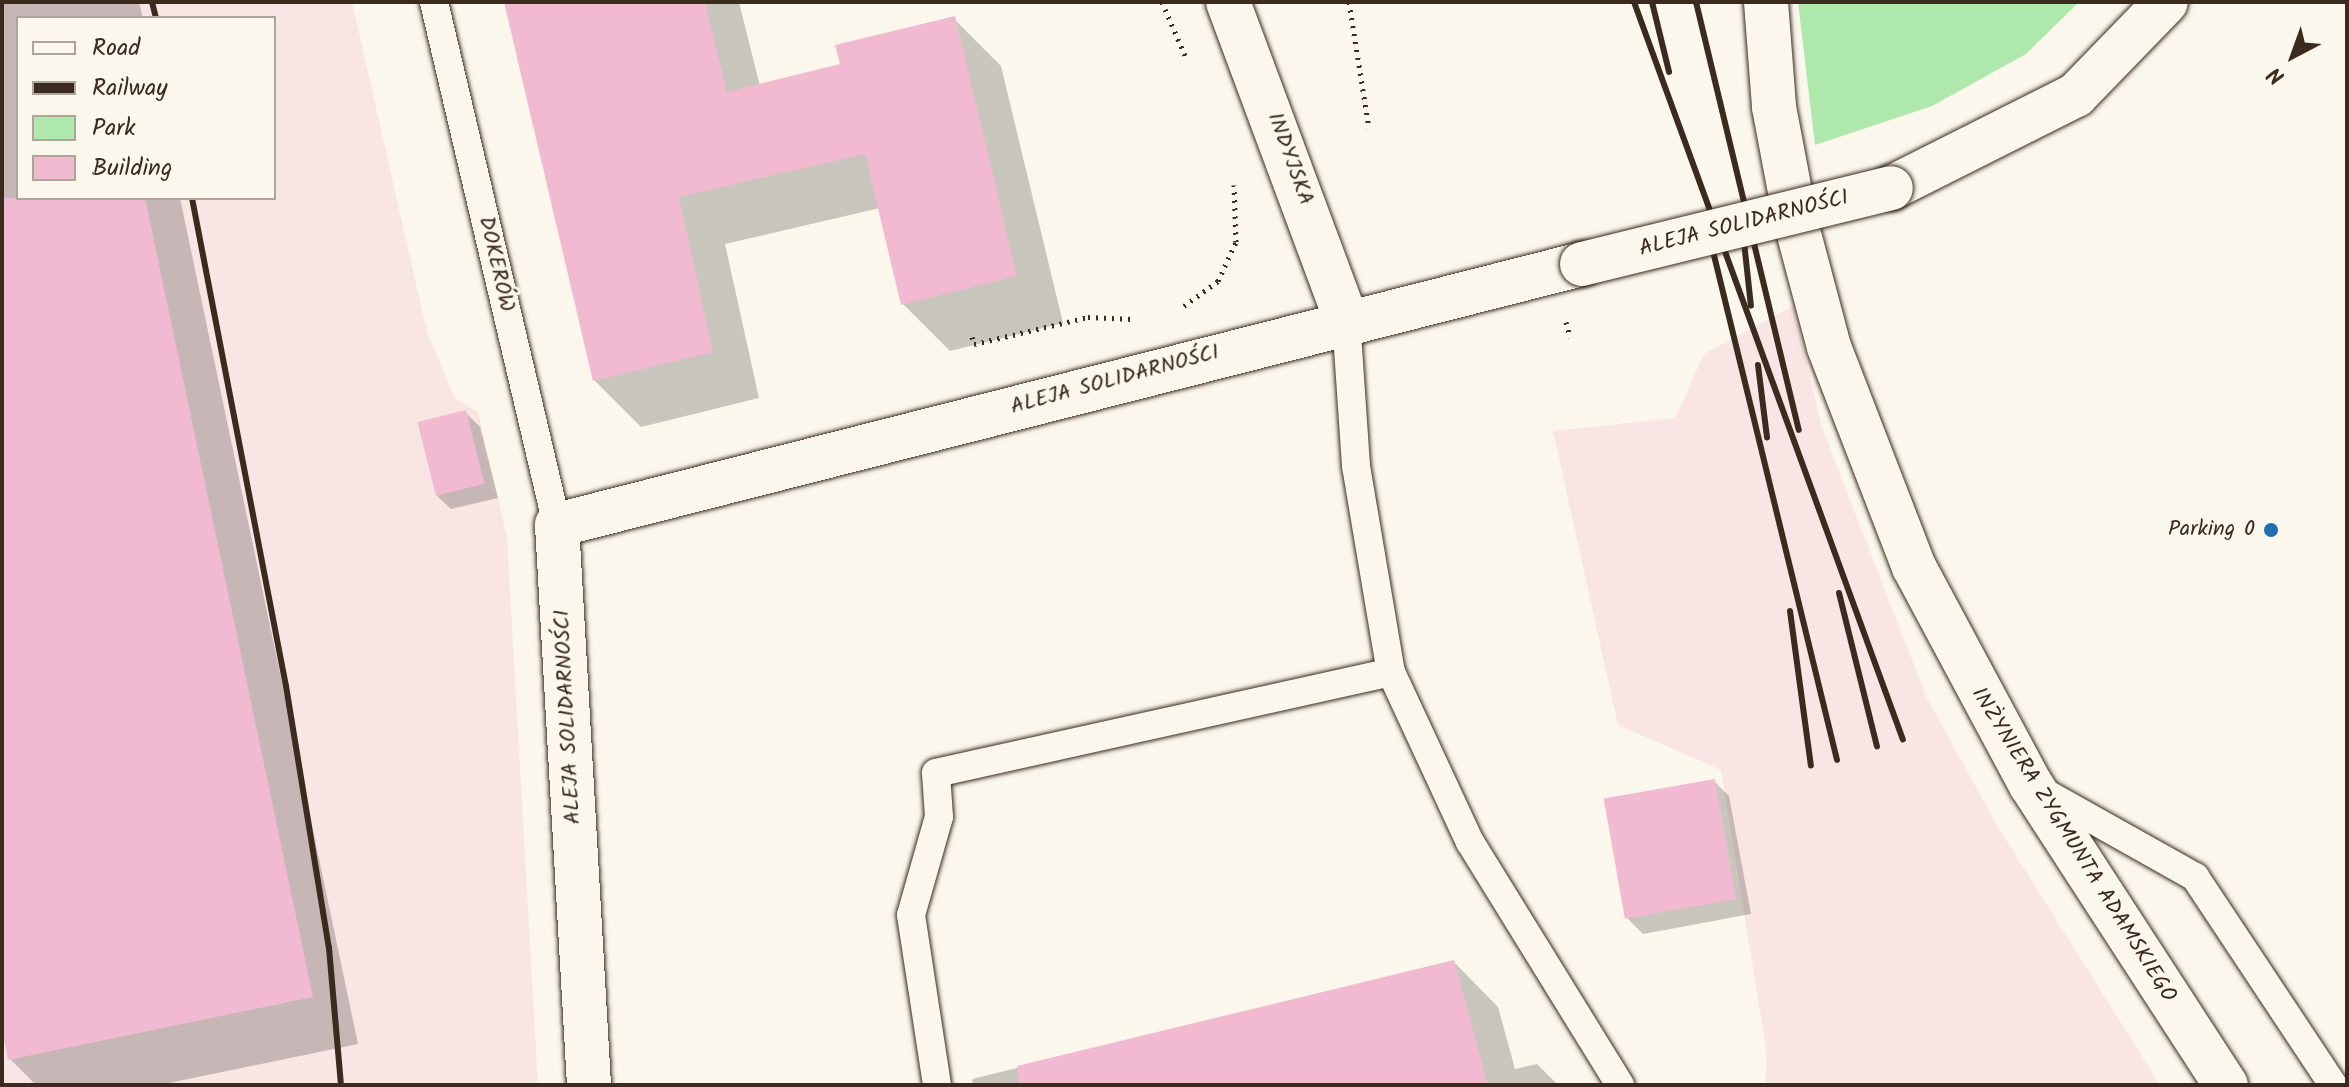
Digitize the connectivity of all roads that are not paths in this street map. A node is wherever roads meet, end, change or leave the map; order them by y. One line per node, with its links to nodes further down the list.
1 (434, 2): 6 (lane, DOKERÓW)
2 (1228, 2): 5 (street, INDYJSKA)
3 (1766, 2): 8 (street, INŻYNIERA ZYGMUNTA ADAMSKIEGO)
4 (2166, 2): 5 (street, ALEJA SOLIDARNOŚCI, bridge)
5 (1346, 319): 6 (street, ALEJA SOLIDARNOŚCI); 7 (lane)
6 (557, 525): 9 (street, ALEJA SOLIDARNOŚCI)
7 (1391, 672): 10 (lane); 11 (lane)
8 (2031, 785): 12 (street, INŻYNIERA ZYGMUNTA ADAMSKIEGO); 13 (lane)
9 (589, 1085)
10 (937, 1085)
11 (1620, 1085)
12 (2226, 1085)
13 (2333, 1085)

